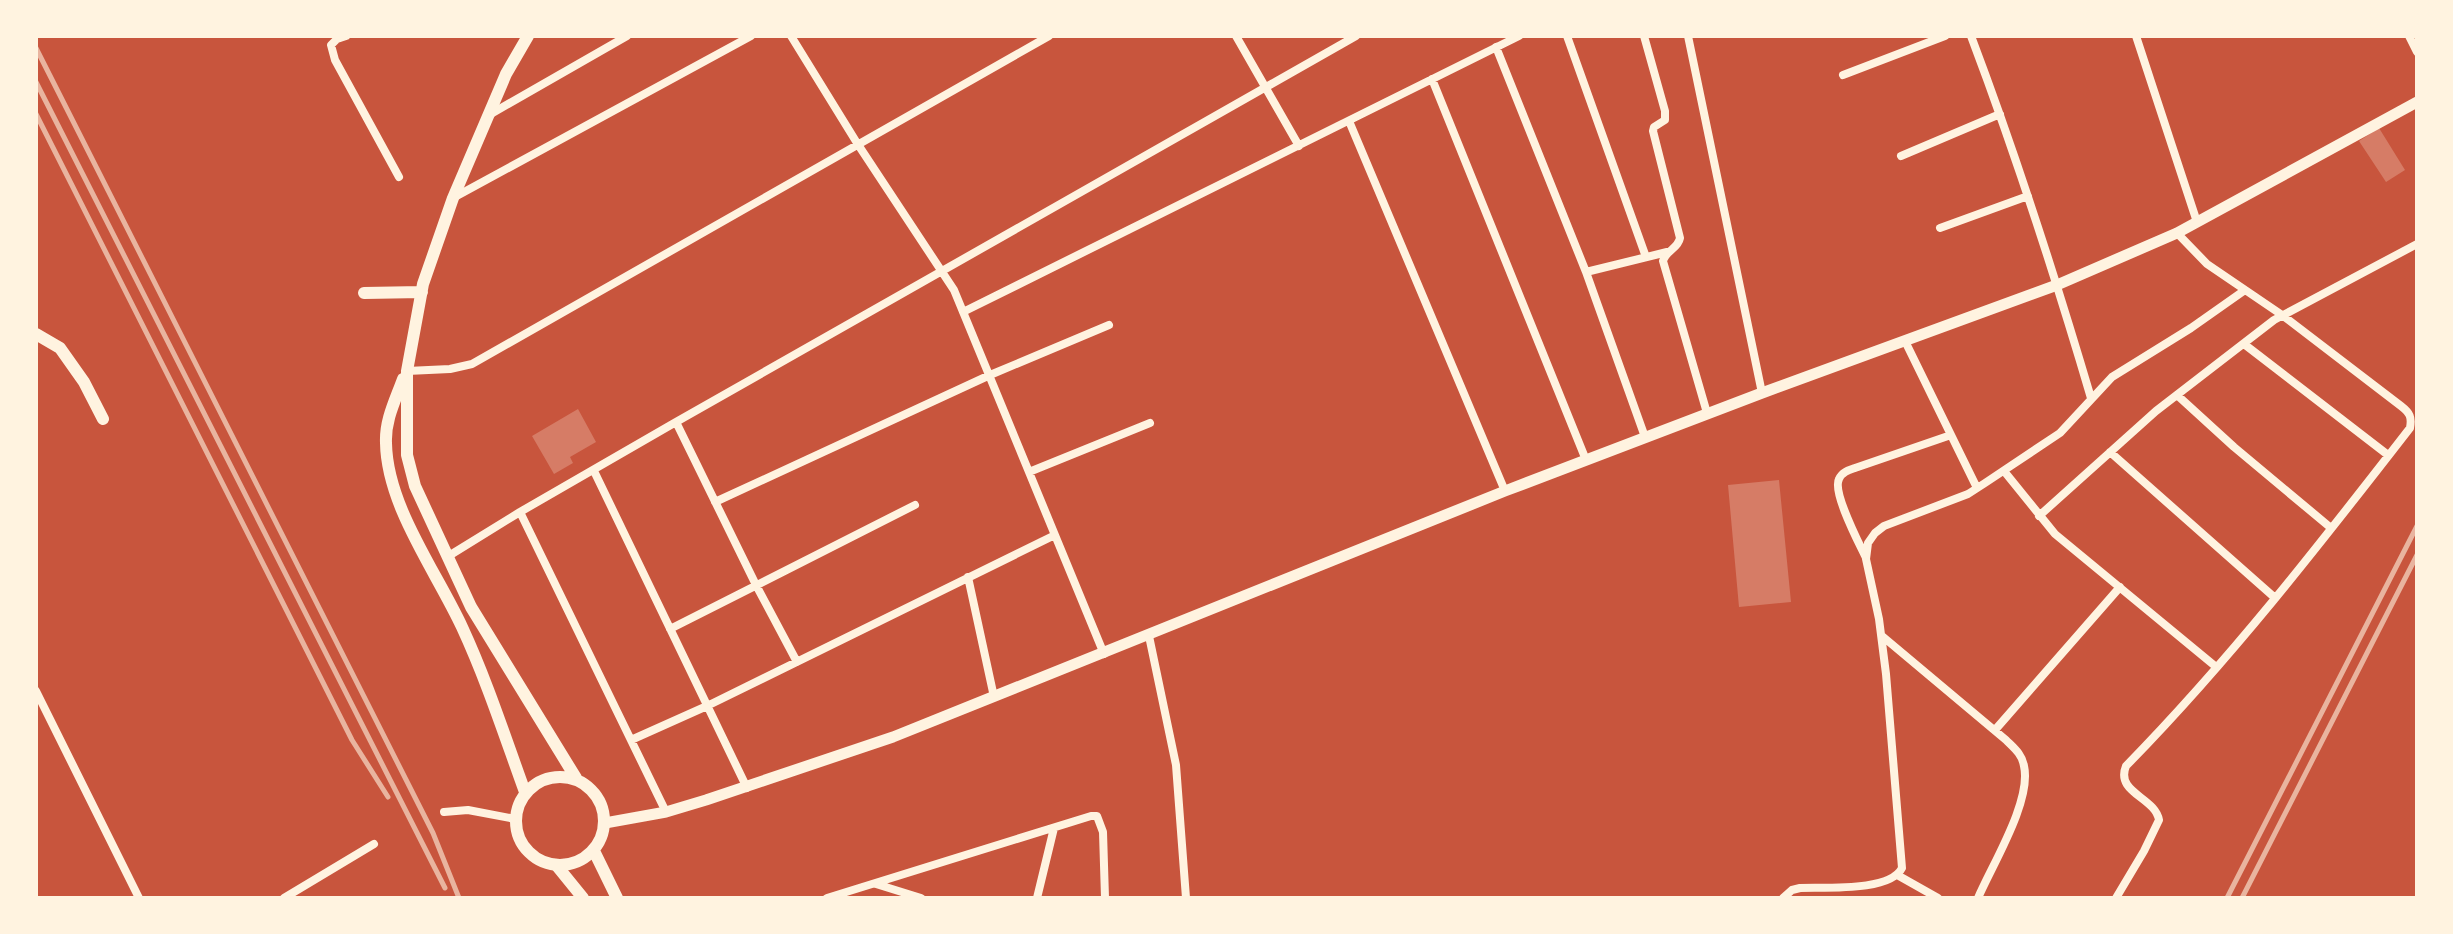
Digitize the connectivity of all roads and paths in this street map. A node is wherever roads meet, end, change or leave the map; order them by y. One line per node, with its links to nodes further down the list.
1 (346, 36): 29 (street)
2 (528, 36): 24 (main road)
3 (627, 36): 24 (street)
4 (751, 36): 31 (street)
5 (791, 36): 26 (street)
6 (1049, 36): 26 (street)
7 (1236, 36): 21 (street)
8 (1356, 36): 21 (street)
9 (1519, 36): 17 (street)
10 (1567, 36): 37 (street)
11 (1644, 36): 36 (street)
12 (1688, 36): 52 (street)
13 (1945, 36): 19 (street)
14 (1971, 36): 23 (street)
15 (2136, 36): 32 (street)
16 (2409, 36): 18 (street)
17 (1496, 47): 20 (street); 39 (street)
18 (2417, 52)
19 (1843, 75)
20 (1432, 79): 25 (street); 63 (street)
21 (1267, 87): 27 (street); 38 (street)
22 (2417, 102): 32 (main road)
23 (2000, 114): 28 (street); 30 (street)
24 (488, 116): 31 (main road)
25 (1349, 121): 27 (street); 68 (street)
26 (857, 143): 38 (street); 50 (street)
27 (1299, 146): 44 (street)
28 (1901, 156)
29 (399, 177)
30 (2028, 196): 33 (street); 40 (street)
31 (453, 198): 42 (main road)
32 (2197, 222): 34 (main road)
33 (1940, 228)
34 (2177, 233): 40 (main road); 41 (street)
35 (2417, 244): 45 (street)
36 (1667, 252): 37 (street); 55 (street)
37 (1646, 257): 39 (street)
38 (943, 270): 44 (street); 57 (street)
39 (1586, 272): 60 (street)
40 (2057, 285): 48 (main road); 54 (street)
41 (2245, 290): 45 (street); 54 (street)
42 (422, 292): 43 (main road); 50 (main road)
43 (364, 293)
44 (963, 312): 51 (street)
45 (2282, 315): 49 (street); 62 (street)
46 (1109, 325): 51 (street)
47 (36, 334): 56 (main road)
48 (1905, 341): 52 (main road); 59 (street)
49 (2244, 344): 53 (street); 62 (street)
50 (407, 371): 75 (main road); 94 (main road)
51 (990, 375): 66 (street); 69 (street)
52 (1762, 393): 55 (main road)
53 (2177, 395): 61 (street); 73 (street)
54 (2091, 398): 65 (street)
55 (1707, 413): 60 (main road)
56 (103, 419)
57 (676, 422): 64 (street); 69 (street)
58 (1150, 423): 66 (street)
59 (1951, 435): 67 (street); 76 (street)
60 (1645, 437): 63 (main road)
61 (2110, 452): 72 (street); 80 (street)
62 (2388, 455): 73 (street)
63 (1586, 460): 68 (main road)
64 (594, 471): 71 (street); 81 (street)
65 (2004, 471): 67 (street); 72 (street)
66 (1029, 472): 74 (street)
67 (1977, 488): 76 (street)
68 (1505, 491): 83 (main road)
69 (715, 502): 78 (street)
70 (915, 505): 78 (street)
71 (520, 512): 75 (street); 91 (street)
72 (2039, 516): 79 (street)
73 (2331, 528): 80 (street)
74 (1055, 535): 77 (street); 84 (street)
75 (447, 557): 92 (main road)
76 (1866, 559): 82 (street)
77 (968, 577): 85 (street); 88 (street)
78 (756, 585): 81 (street); 85 (street)
79 (2120, 587): 86 (street); 90 (street)
80 (2274, 597): 86 (street)
81 (670, 629): 89 (street)
82 (1881, 635): 90 (street); 103 (street)
83 (1149, 636): 84 (main road); 113 (street)
84 (1104, 654): 88 (main road)
85 (797, 662): 89 (street)
86 (2215, 666): 117 (street)
87 (36, 691): 105 (street)
88 (994, 697): 93 (main road)
89 (707, 706): 91 (street); 93 (street)
90 (1995, 730): 116 (street)
91 (631, 740): 96 (street)
92 (576, 778): 94 (main road); 98 (main road)
93 (747, 788): 96 (main road)
94 (525, 792): 97 (main road)
95 (444, 812): 97 (street)
96 (666, 812): 98 (main road)
97 (515, 819): 102 (main road)
98 (605, 823): 101 (main road)
99 (1054, 828): 104 (street); 111 (street); 112 (street)
100 (374, 844): 106 (street)
101 (594, 851): 102 (main road); 108 (main road)
102 (557, 866): 107 (main road)
103 (1899, 876): 114 (street); 115 (street)
104 (874, 884): 109 (street); 110 (street)
105 (139, 898)
106 (284, 898)
107 (583, 898)
108 (617, 898)
109 (827, 898)
110 (921, 898)
111 (1037, 898)
112 (1105, 898)
113 (1186, 898)
114 (1783, 898)
115 (1938, 898)
116 (1978, 898)
117 (2116, 898)

